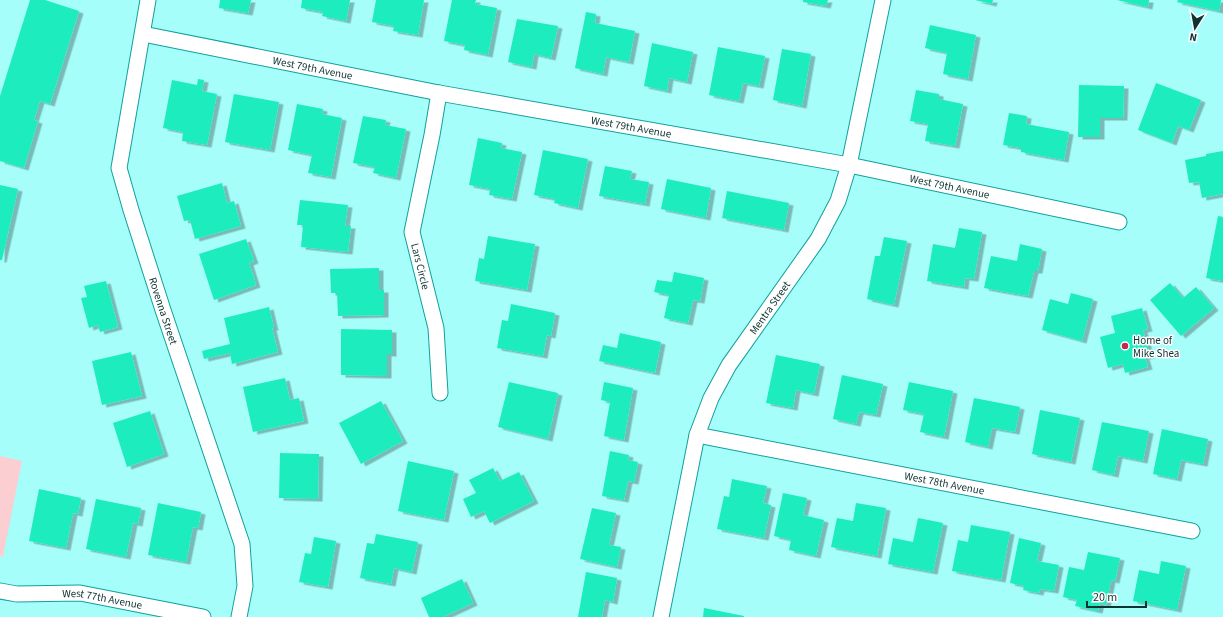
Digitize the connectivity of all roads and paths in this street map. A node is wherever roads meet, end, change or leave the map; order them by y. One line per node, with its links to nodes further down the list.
1 (148, 0): 3 (street, Rovenna Street)
2 (883, 0): 5 (street, Mentra Street)
3 (143, 34): 4 (street, West 79th Avenue); 12 (street, Rovenna Street)
4 (439, 93): 5 (street, West 79th Avenue); 7 (street, Lars Circle)
5 (849, 165): 6 (street, West 79th Avenue); 8 (street, Mentra Street)
6 (1119, 222)
7 (440, 393)
8 (697, 435): 9 (street, West 78th Avenue); 13 (street, Mentra Street)
9 (1192, 531)
10 (0, 591): 11 (street, West 77th Avenue)
11 (203, 617)
12 (239, 617)
13 (661, 617)

